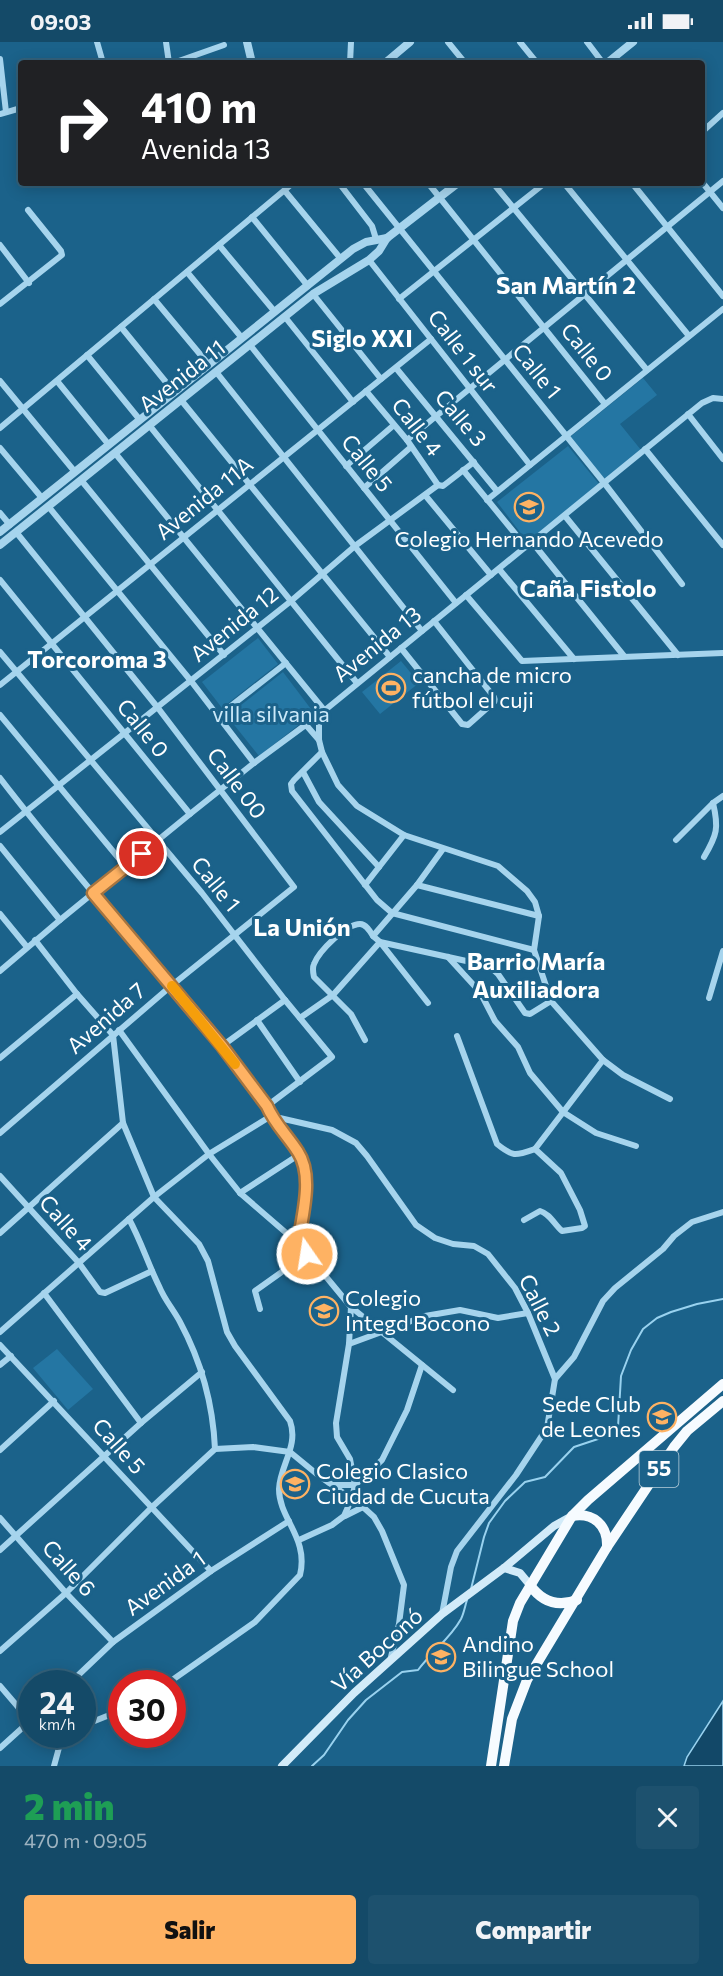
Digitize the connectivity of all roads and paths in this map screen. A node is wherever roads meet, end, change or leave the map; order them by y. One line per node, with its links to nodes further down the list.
1 (97, 42): 12 (street)
2 (166, 42): 13 (street)
3 (247, 42): 15 (street)
4 (351, 42): 16 (street)
5 (410, 42): 17 (street)
6 (448, 42): 18 (street)
7 (520, 42): 19 (street)
8 (587, 42): 20 (street)
9 (633, 42): 21 (street)
10 (224, 45): 14 (street)
11 (0, 59): 23 (street)
12 (102, 60)
13 (170, 60)
14 (180, 60)
15 (251, 60)
16 (350, 60)
17 (391, 60)
18 (463, 60)
19 (535, 60)
20 (602, 60)
21 (609, 60)
22 (18, 109): 23 (street)
23 (3, 113)
24 (722, 116): 25 (street)
25 (705, 130)
26 (723, 181): 38 (street)
27 (290, 186): 37 (street)
28 (341, 186): 47 (street)
29 (365, 186): 44 (street, Calle 1)
30 (430, 186): 39 (street, Calle 0)
31 (454, 186): 39 (street, Avenida 11)
32 (496, 186): 41 (street)
33 (541, 186): 41 (street)
34 (566, 186): 53 (street)
35 (638, 186): 45 (street)
36 (705, 186): 38 (street)
37 (285, 191): 43 (street); 51 (street)
38 (711, 193): 40 (street); 45 (street)
39 (440, 198): 44 (street, Avenida 11); 48 (street, Calle 0)
40 (723, 207)
41 (514, 208): 48 (street); 59 (street)
42 (28, 210): 56 (street)
43 (252, 218): 50 (street); 57 (street)
44 (400, 228): 46 (street, Avenida 11); 55 (street, Calle 1)
45 (668, 228): 53 (street); 60 (street)
46 (387, 238): 47 (street, Avenida 11); 52 (street, Avenida 11)
47 (376, 239): 51 (street, Avenida 11)
48 (473, 240): 55 (street); 68 (street, Calle 0)
49 (0, 245): 56 (street)
50 (219, 246): 54 (street); 65 (street)
51 (341, 259): 57 (street, Avenida 11)
52 (369, 260): 58 (street, Avenida 11); 62 (street, Calle 1 sur)
53 (627, 261): 59 (street); 69 (street)
54 (187, 272): 61 (street); 70 (street)
55 (434, 272): 62 (street); 74 (street, Calle 1)
56 (29, 282): 63 (street)
57 (308, 286): 65 (street, Avenida 11)
58 (313, 294): 66 (street, Avenida 11); 79 (street)
59 (585, 295): 68 (street); 77 (street)
60 (723, 296)
61 (154, 299): 67 (street); 75 (street)
62 (399, 299): 71 (street, Calle 1 sur)
63 (0, 304)
64 (723, 309): 69 (street)
65 (275, 312): 70 (street, Avenida 11)
66 (285, 317): 72 (street, Avenida 11); 87 (street)
67 (121, 327): 73 (street); 84 (street)
68 (544, 328): 74 (street); 88 (street, Calle 0)
69 (689, 336): 77 (street)
70 (242, 338): 75 (street, Avenida 11)
71 (431, 339): 76 (street, Avenida 11A); 82 (street, Calle 1 sur)
72 (250, 345): 78 (street, Avenida 11); 96 (street, Calle 5)
73 (87, 355): 81 (street); 92 (street)
74 (505, 360): 82 (street); 97 (street, Calle 1)
75 (209, 365): 84 (street, Avenida 11)
76 (396, 368): 79 (street, Avenida 11A); 91 (street, Calle 3)
77 (646, 370): 88 (street)
78 (217, 373): 86 (street, Avenida 11); 104 (street)
79 (381, 379): 83 (street, Avenida 11A)
80 (0, 381): 89 (street)
81 (57, 381): 89 (street); 99 (street)
82 (470, 389): 91 (street); 107 (street, Calle 1 sur)
83 (366, 391): 87 (street, Avenida 11A); 94 (street, Calle 4)
84 (174, 392): 92 (street, Avenida 11)
85 (723, 399): 90 (street, Avenida 13)
86 (181, 400): 93 (street, Avenida 11); 112 (street)
87 (353, 402): 96 (street, Avenida 11A)
88 (605, 404): 97 (street)
89 (22, 409): 95 (street); 110 (street)
90 (688, 414): 102 (street, Avenida 13); 105 (street)
91 (436, 416): 98 (street); 106 (street, Calle 3)
92 (140, 420): 99 (street, Avenida 11)
93 (149, 425): 103 (street, Avenida 11); 121 (street)
94 (394, 425): 98 (street, Calle 4); 108 (street)
95 (0, 428)
96 (318, 430): 104 (street, Avenida 11A); 108 (street, Calle 5)
97 (566, 435): 107 (street); 113 (street, Calle 1)
98 (406, 440): 100 (street, Calle 4)
99 (109, 445): 110 (street, Avenida 11)
100 (411, 447): 114 (street, Calle 4); 115 (street)
101 (0, 448): 118 (street)
102 (645, 449): 113 (street, Avenida 13); 131 (street)
103 (115, 453): 111 (street, Avenida 11); 128 (street)
104 (284, 457): 112 (street, Avenida 11A); 132 (street)
105 (723, 459)
106 (474, 462): 109 (street, Avenida 12); 116 (street, Calle 3)
107 (530, 465): 116 (street)
108 (346, 466): 115 (street, Calle 5)
109 (463, 470): 114 (street, Avenida 12); 119 (street, Calle 3)
110 (75, 472): 118 (street, Avenida 11)
111 (81, 480): 120 (street, Avenida 11); 134 (street)
112 (249, 484): 121 (street, Avenida 11A); 136 (street)
113 (605, 484): 123 (street, Avenida 13); 139 (street, Calle 1)
114 (438, 485): 117 (street, Avenida 12)
115 (364, 488): 124 (street, Calle 5)
116 (497, 491): 119 (street)
117 (425, 495): 124 (street, Avenida 12); 137 (street, Calle 4)
118 (42, 498): 125 (street, Avenida 11)
119 (487, 500): 133 (street, Calle 3)
120 (48, 506): 127 (street, Avenida 11); 140 (street)
121 (218, 510): 128 (street, Avenida 11A); 142 (street)
122 (0, 513): 125 (street)
123 (565, 516): 129 (street, Avenida 13); 153 (street)
124 (389, 519): 132 (street, Avenida 12); 143 (street, Calle 5)
125 (9, 525): 126 (street, Avenida 11)
126 (0, 532)
127 (16, 532): 130 (street, Avenida 11); 144 (street, Calle 00)
128 (183, 538): 134 (street, Avenida 11A); 146 (street)
129 (532, 542): 133 (street, Avenida 13); 154 (street)
130 (0, 545)
131 (723, 545)
132 (355, 546): 136 (street, Avenida 12); 147 (street)
133 (526, 548): 135 (street, Avenida 13)
134 (150, 564): 140 (street, Avenida 11A); 152 (street)
135 (499, 569): 137 (street, Avenida 13); 156 (street)
136 (322, 574): 142 (street, Avenida 12); 155 (street)
137 (491, 575): 141 (street, Avenida 13)
138 (0, 580): 148 (street, Calle 0)
139 (682, 584)
140 (117, 592): 144 (street, Avenida 11A); 159 (street)
141 (466, 595): 143 (street, Avenida 13); 156 (street)
142 (291, 601): 146 (street, Avenida 12); 160 (street)
143 (456, 603): 145 (street, Avenida 13)
144 (86, 617): 148 (street, Avenida 11A); 162 (street, Calle 00)
145 (434, 621): 147 (street, Avenida 13); 149 (street)
146 (257, 628): 152 (street, Avenida 12); 157 (street)
147 (422, 631): 149 (street, Avenida 13)
148 (51, 643): 158 (street, Avenida 11A); 167 (street, Calle 0)
149 (401, 648): 155 (street, Avenida 13)
150 (0, 652): 158 (street, Calle 1)
151 (723, 653): 153 (street)
152 (224, 655): 159 (street, Avenida 12)
153 (678, 655): 154 (street)
154 (624, 656): 156 (street)
155 (390, 657): 160 (street, Avenida 13)
156 (574, 659)
157 (286, 663): 163 (street); 165 (street)
158 (16, 671): 161 (street, Avenida 11A); 170 (street, Calle 1)
159 (191, 681): 162 (street, Avenida 12); 165 (street)
160 (357, 683): 163 (street, Avenida 13)
161 (0, 685)
162 (158, 708): 167 (street, Avenida 12); 175 (street, Calle 00)
163 (322, 712): 166 (street, Avenida 13); 168 (street)
164 (0, 715): 174 (street)
165 (218, 716): 171 (street)
166 (306, 726): 168 (street); 171 (street, Avenida 13)
167 (125, 734): 170 (street, Avenida 12); 179 (street, Calle 0)
168 (319, 740): 169 (street)
169 (322, 752): 172 (street); 181 (street)
170 (90, 761): 174 (street, Avenida 12); 183 (street, Calle 1)
171 (254, 763): 175 (street, Avenida 13)
172 (303, 772): 188 (street); 189 (street)
173 (0, 778): 178 (street)
174 (60, 785): 178 (street, Avenida 12); 187 (street)
175 (221, 791): 179 (street, Avenida 13); 191 (street, Calle 00)
176 (723, 796): 177 (street)
177 (712, 803): 182 (street); 186 (street)
178 (26, 812): 180 (street, Avenida 12); 192 (street)
179 (190, 814): 183 (street, Avenida 13)
180 (0, 832)
181 (404, 835): 185 (street); 188 (street)
182 (676, 840)
183 (158, 841): 187 (street, Avenida 13); 197 (street, Calle 1)
184 (0, 846): 196 (street)
185 (443, 849): 190 (street); 195 (street)
186 (704, 857)
187 (126, 867): 192 (street, Avenida 13)
188 (379, 867): 189 (street)
189 (365, 885): 193 (street)
190 (417, 885): 193 (street); 195 (street)
191 (294, 887): 197 (street, Avenida 7)
192 (93, 893): 196 (street, Avenida 13); 208 (street)
193 (392, 913): 198 (street); 202 (street)
194 (0, 914): 201 (street)
195 (539, 916): 202 (street)
196 (60, 920): 199 (street, Avenida 13)
197 (234, 936): 208 (street, Avenida 7); 212 (street, Calle 1)
198 (374, 936): 200 (street); 210 (street)
199 (35, 940): 201 (street, Avenida 13); 209 (street)
200 (380, 942): 204 (street); 210 (street); 214 (street)
201 (27, 947): 205 (street, Avenida 13)
202 (534, 950): 213 (street)
203 (723, 951): 206 (street)
204 (447, 957): 213 (street); 227 (street)
205 (0, 971)
206 (716, 976): 207 (street); 211 (street)
207 (723, 979)
208 (171, 986): 217 (street, Avenida 7); 221 (street)
209 (77, 994): 218 (street); 222 (street)
210 (333, 995): 215 (street); 220 (street)
211 (709, 998)
212 (285, 1000): 215 (street, Calle 1); 216 (street)
213 (551, 1001): 223 (street)
214 (428, 1003)
215 (300, 1018): 224 (street, Calle 1)
216 (256, 1020): 221 (street); 224 (street)
217 (119, 1030): 218 (street, Avenida 7); 233 (street)
218 (113, 1035): 229 (street); 230 (street, Avenida 7)
219 (457, 1036): 232 (street)
220 (365, 1040)
221 (222, 1046): 226 (street)
222 (0, 1058)
223 (603, 1060): 225 (street); 227 (street)
224 (300, 1082): 226 (street)
225 (670, 1099)
226 (267, 1106): 228 (street)
227 (563, 1112): 231 (street); 232 (street)
228 (271, 1116): 233 (street); 234 (street); 250 (street, Calle 2)
229 (123, 1123): 237 (street); 238 (street)
230 (0, 1134)
231 (636, 1146)
232 (535, 1149): 241 (street)
233 (209, 1154): 236 (street); 237 (street)
234 (300, 1154): 236 (street); 243 (street)
235 (0, 1176): 238 (street, Calle 4)
236 (240, 1193): 243 (street)
237 (154, 1197): 240 (street); 267 (street)
238 (27, 1208): 242 (street); 245 (street, Calle 4)
239 (723, 1212): 259 (street)
240 (129, 1219): 245 (street); 246 (street)
241 (524, 1220)
242 (0, 1233)
243 (298, 1244): 244 (street)
244 (307, 1254): 248 (street); 249 (street)
245 (79, 1263): 246 (street, Calle 4); 247 (street)
246 (152, 1270): 258 (street)
247 (44, 1293): 251 (street); 264 (street)
248 (351, 1307): 252 (street); 253 (street)
249 (260, 1309)
250 (528, 1313): 252 (street); 259 (street, Calle 2)
251 (0, 1332)
252 (379, 1332): 253 (street); 257 (street)
253 (349, 1344): 270 (street)
254 (0, 1345): 255 (street, Calle 5)
255 (11, 1356): 256 (street); 262 (street, Calle 5)
256 (0, 1365)
257 (422, 1365): 261 (street); 270 (street)
258 (202, 1372): 264 (street); 265 (street)
259 (555, 1378): 287 (street)
260 (723, 1384): 275 (highway, 55)
261 (453, 1390)
262 (54, 1401): 266 (street); 268 (street, Calle 5)
263 (723, 1401): 280 (highway, 55)
264 (141, 1423): 268 (street)
265 (214, 1449): 267 (street); 273 (street)
266 (0, 1450)
267 (290, 1452): 269 (street); 277 (street)
268 (104, 1456): 273 (street, Calle 5); 278 (street)
269 (333, 1485): 270 (street); 271 (street)
270 (355, 1485): 271 (street)
271 (352, 1498): 272 (street); 274 (street)
272 (363, 1507): 274 (street); 290 (street)
273 (151, 1508): 283 (street, Calle 5); 285 (street)
274 (344, 1516): 279 (street)
275 (572, 1516): 280 (highway); 282 (main road, Vía Boconó); 284 (highway, 55)
276 (0, 1518): 278 (street, Calle 6)
277 (289, 1521): 279 (street); 283 (street, Avenida 1)
278 (16, 1536): 281 (street); 285 (street, Calle 6)
279 (299, 1540): 292 (street)
280 (607, 1547): 286 (highway, 55)
281 (0, 1551)
282 (504, 1568): 284 (main road); 287 (main road, Vía Boconó)
283 (211, 1571): 288 (street, Avenida 1)
284 (530, 1585): 286 (highway); 300 (highway, 55)
285 (66, 1593): 288 (street, Calle 6); 289 (street)
286 (577, 1600): 301 (highway, 55)
287 (442, 1614): 290 (main road, Vía Boconó)
288 (113, 1642): 291 (street, Avenida 1)
289 (0, 1651)
290 (390, 1661): 299 (main road, Vía Boconó)
291 (84, 1670)
292 (186, 1670)
293 (0, 1686): 294 (street)
294 (18, 1706)
295 (18, 1732): 296 (street)
296 (0, 1748)
297 (59, 1748): 298 (street)
298 (54, 1766)
299 (282, 1766)
300 (491, 1766)
301 (504, 1766)

